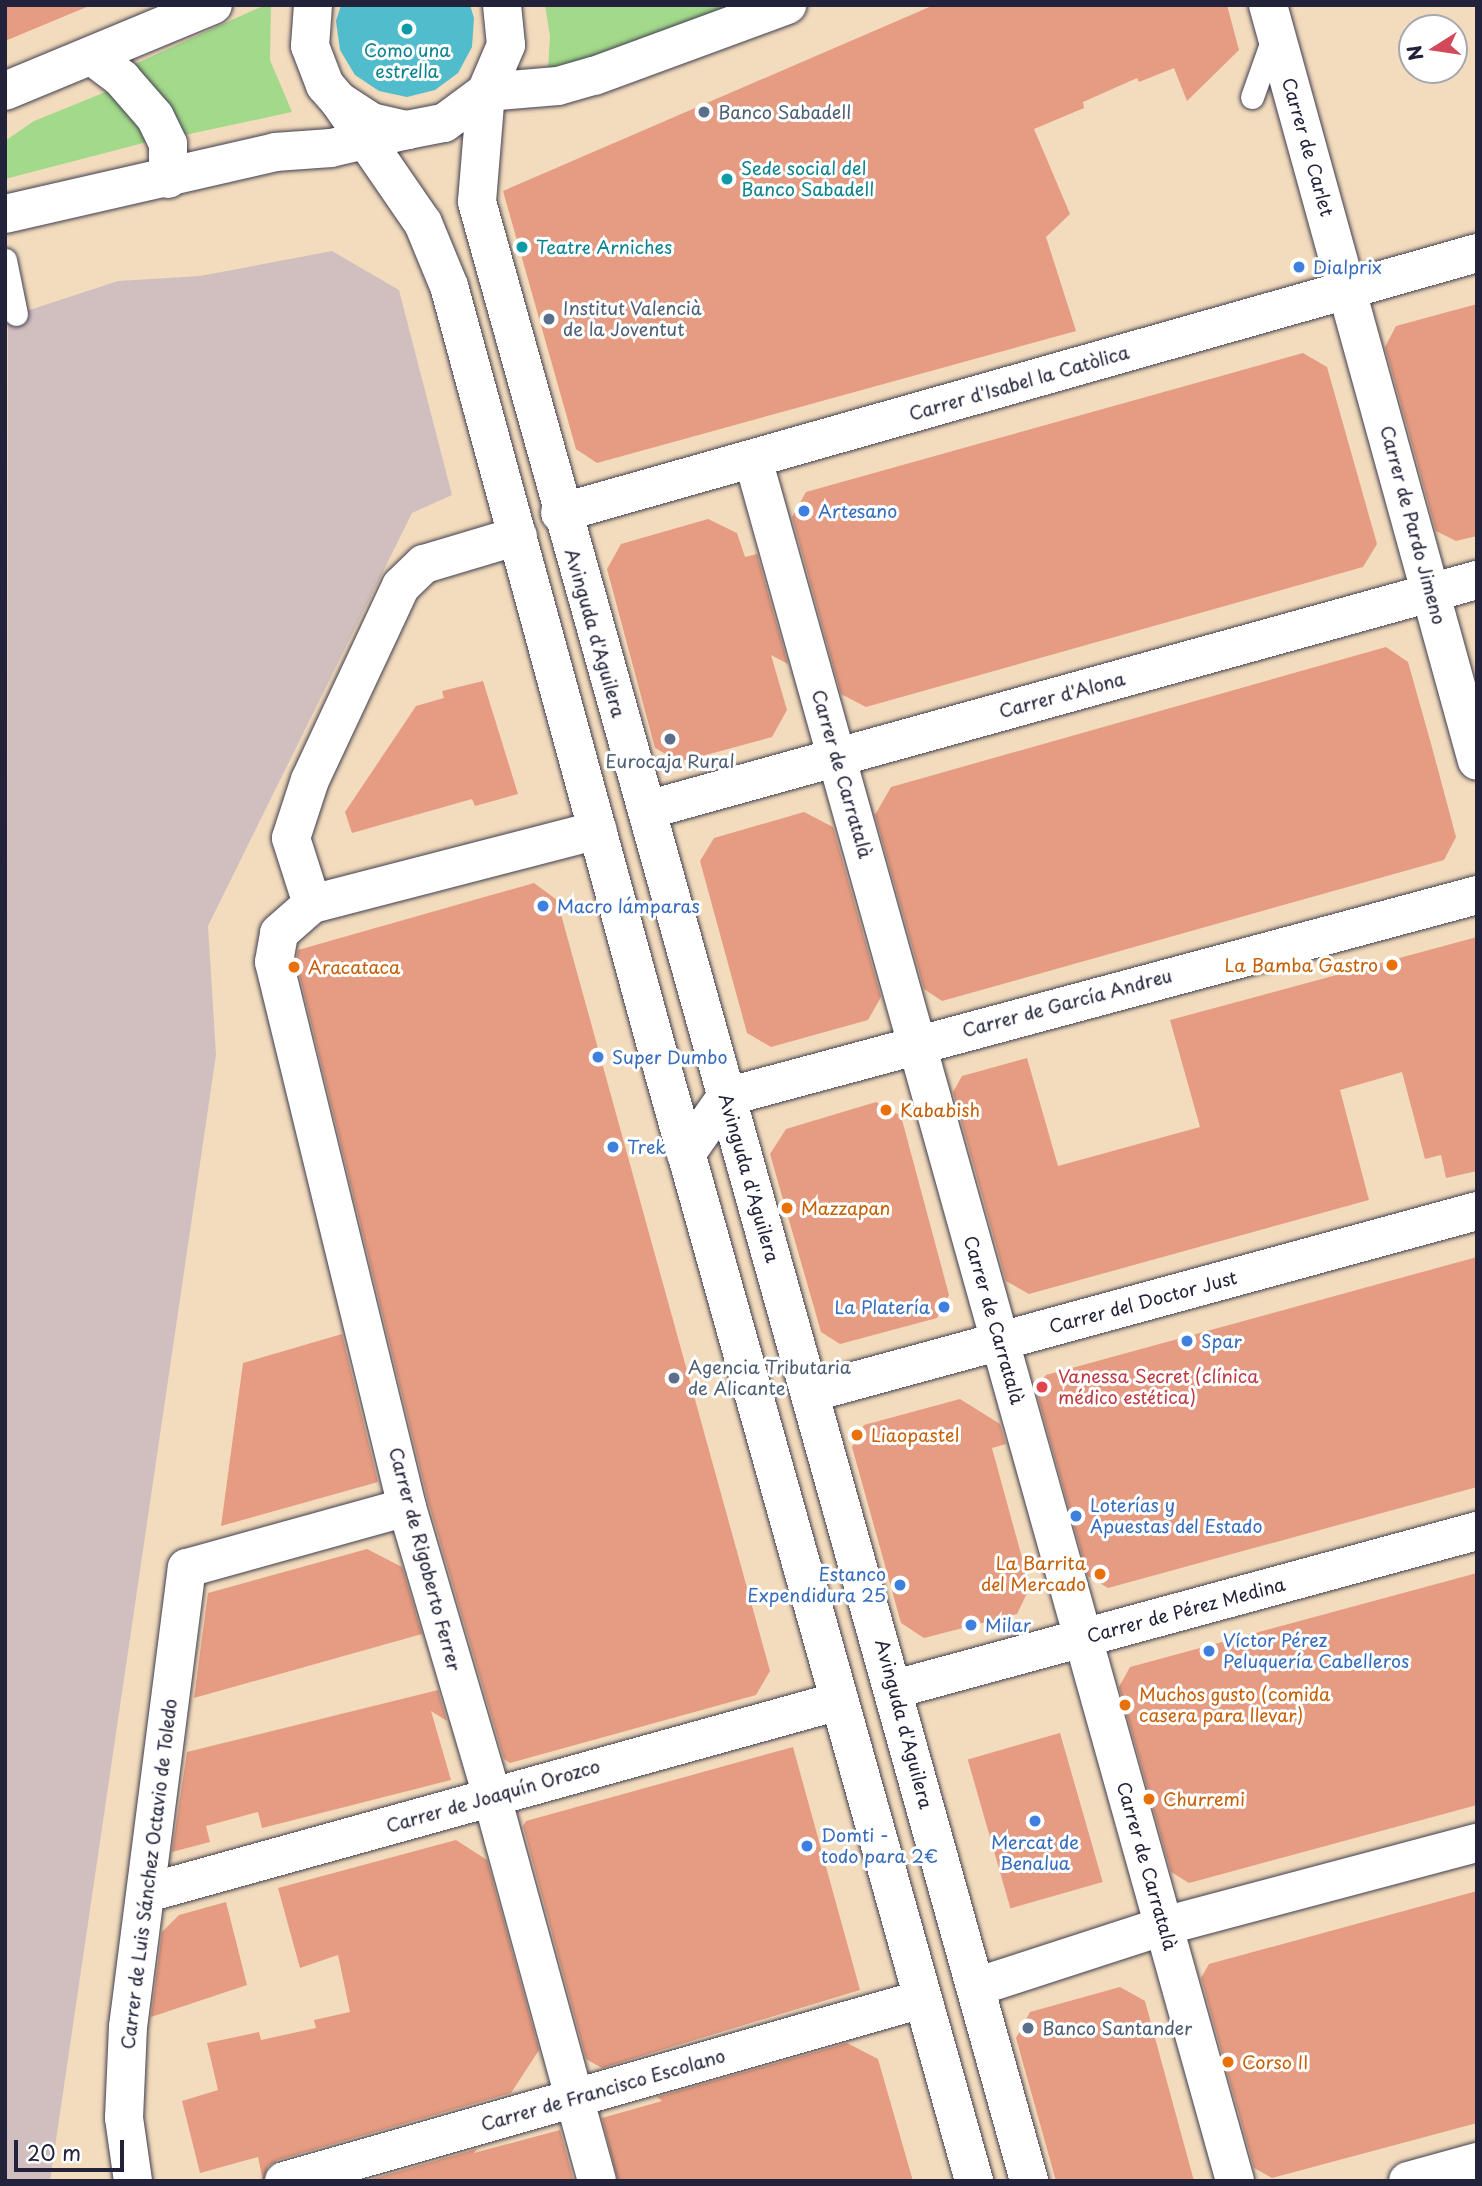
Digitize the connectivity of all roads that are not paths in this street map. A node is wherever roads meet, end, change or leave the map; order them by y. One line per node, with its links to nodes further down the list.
1 (213, 5): 6 (street)
2 (313, 5): 10 (street)
3 (502, 5): 7 (street)
4 (787, 5): 7 (street)
5 (1278, 17): 9 (lane); 17 (street, Carrer de Carlet)
6 (92, 56): 8 (street); 13 (street)
7 (486, 92): 11 (street); 20 (street, Avinguda d'Aguilera)
8 (10, 95)
9 (1252, 97)
10 (339, 101): 11 (street); 12 (street)
11 (407, 130): 12 (street)
12 (365, 139): 13 (street); 21 (street)
13 (168, 180): 14 (street)
14 (5, 214)
15 (1477, 253): 17 (street, Carrer d'Isabel la Catòlica)
16 (5, 260): 18 (lane)
17 (1348, 289): 19 (street, Carrer d'Isabel la Catòlica); 23 (street, Carrer de Pardo Jimeno)
18 (16, 314)
19 (753, 459): 20 (street, Carrer d'Isabel la Catòlica); 24 (street, Carrer de Carratalà)
20 (560, 513): 26 (street, Avinguda d'Aguilera)
21 (518, 537): 27 (street); 29 (street)
22 (1477, 580): 23 (street, Carrer d'Alona)
23 (1433, 592): 24 (street, Carrer d'Alona); 25 (street, Carrer de Pardo Jimeno)
24 (837, 757): 26 (street, Carrer d'Alona); 30 (street, Carrer de Carratalà)
25 (1477, 761)
26 (647, 810): 31 (street, Avinguda d'Aguilera)
27 (598, 831): 29 (street); 32 (street)
28 (1477, 894): 30 (street, Carrer de García Andreu)
29 (312, 904): 36 (street, Carrer de Rigoberto Ferrer)
30 (917, 1043): 31 (street, Carrer de García Andreu); 34 (street, Carrer de Carratalà)
31 (726, 1097): 32 (street); 35 (street, Avinguda d'Aguilera)
32 (686, 1154): 40 (street)
33 (1477, 1210): 34 (street, Carrer del Doctor Just)
34 (1000, 1341): 35 (street, Carrer del Doctor Just); 38 (street, Carrer de Carratalà)
35 (810, 1393): 39 (street, Avinguda d'Aguilera)
36 (407, 1507): 41 (street, Carrer de Rigoberto Ferrer); 43 (street, Carrer de Luis Sánchez Octavio de Toledo)
37 (1477, 1531): 38 (street, Carrer de Pérez Medina)
38 (1083, 1638): 39 (street, Carrer de Pérez Medina); 44 (street, Carrer de Carratalà)
39 (895, 1689): 45 (street, Avinguda d'Aguilera)
40 (839, 1700): 41 (street, Carrer de Joaquín Orozco); 46 (street)
41 (492, 1796): 43 (street, Carrer de Joaquín Orozco); 47 (street, Carrer de Rigoberto Ferrer)
42 (1477, 1843): 44 (street)
43 (147, 1893): 50 (street, Carrer de Luis Sánchez Octavio de Toledo)
44 (1164, 1926): 45 (street); 56 (street, Carrer de Carratalà)
45 (976, 1987): 55 (street, Avinguda d'Aguilera)
46 (922, 1999): 47 (street, Carrer de Francisco Escolano); 48 (street)
47 (575, 2098): 51 (street, Carrer de Francisco Escolano); 52 (street, Carrer de Rigoberto Ferrer)
48 (952, 2105): 53 (street); 54 (street)
49 (1477, 2162): 57 (street)
50 (133, 2181)
51 (284, 2181)
52 (597, 2181)
53 (974, 2181)
54 (984, 2181)
55 (1029, 2181)
56 (1235, 2181)
57 (1408, 2181)

